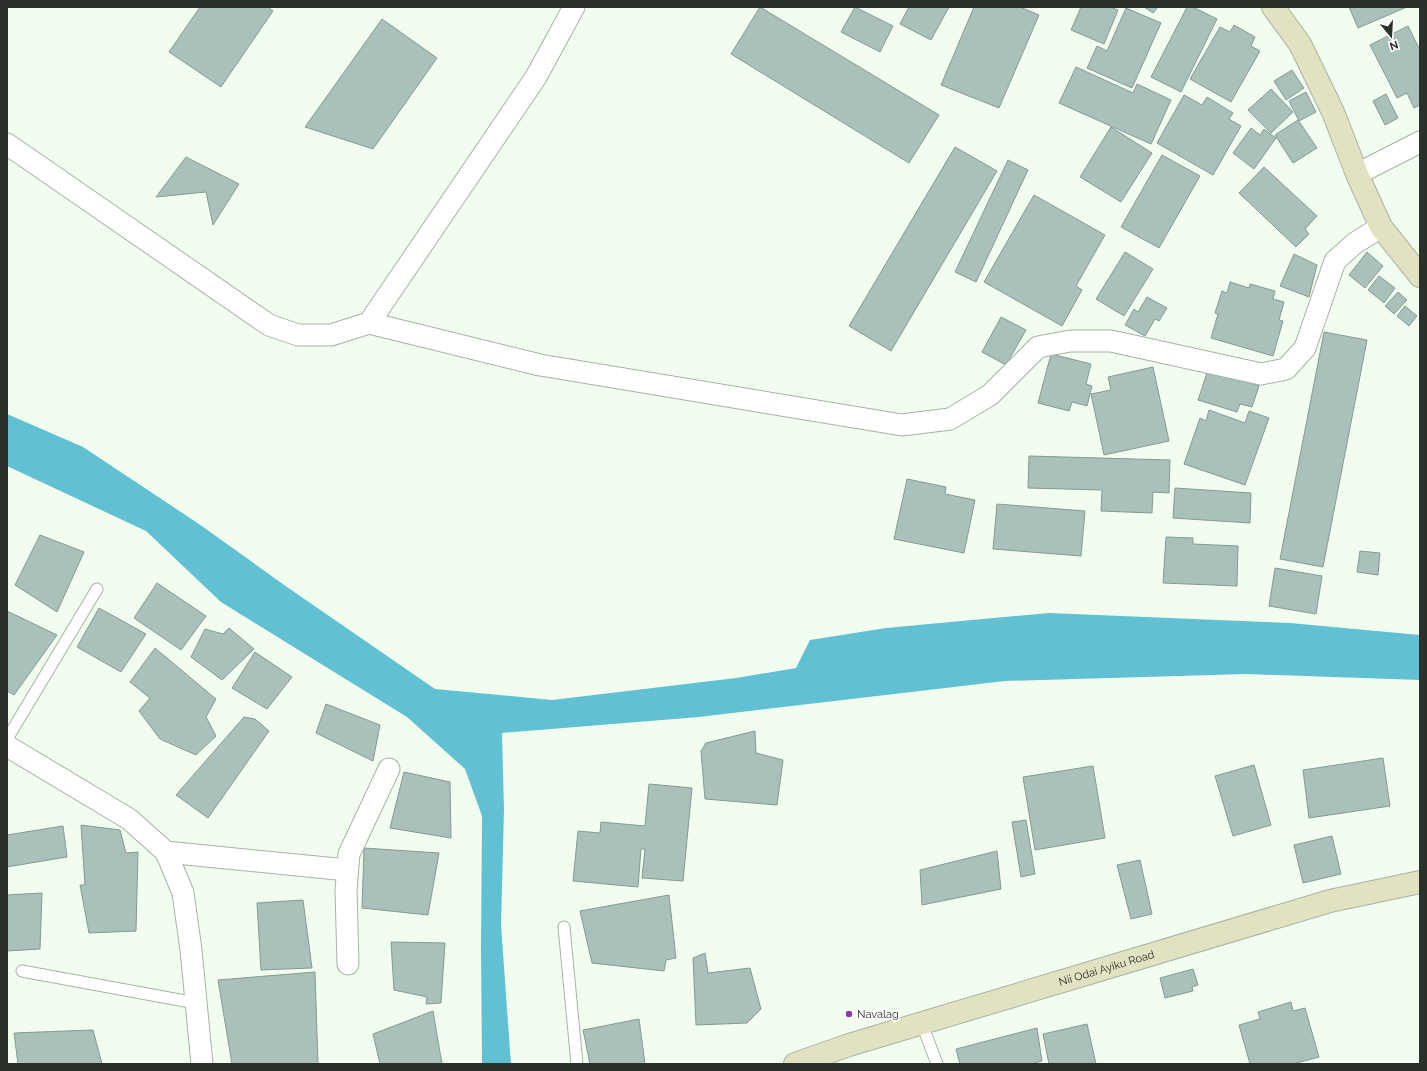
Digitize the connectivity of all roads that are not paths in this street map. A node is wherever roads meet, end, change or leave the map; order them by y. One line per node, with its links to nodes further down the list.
1 (574, 7): 8 (street)
2 (1273, 7): 5 (street)
3 (1420, 142): 5 (street)
4 (7, 144): 8 (street)
5 (1357, 174): 6 (street)
6 (1381, 227): 7 (street); 8 (street)
7 (1420, 276)
8 (369, 323)
9 (97, 589): 10 (lane)
10 (7, 739)
11 (7, 746): 13 (street)
12 (388, 769): 14 (street)
13 (166, 852): 14 (street); 19 (street)
14 (347, 870): 17 (street)
15 (1420, 882): 20 (street, Nii Odai Ayiku Road)
16 (564, 927): 22 (lane)
17 (348, 964)
18 (22, 972): 19 (lane)
19 (196, 1002): 21 (street)
20 (922, 1024): 23 (street, Nii Odai Ayiku Road); 24 (lane)
21 (202, 1064)
22 (577, 1064)
23 (795, 1064)
24 (937, 1064)

